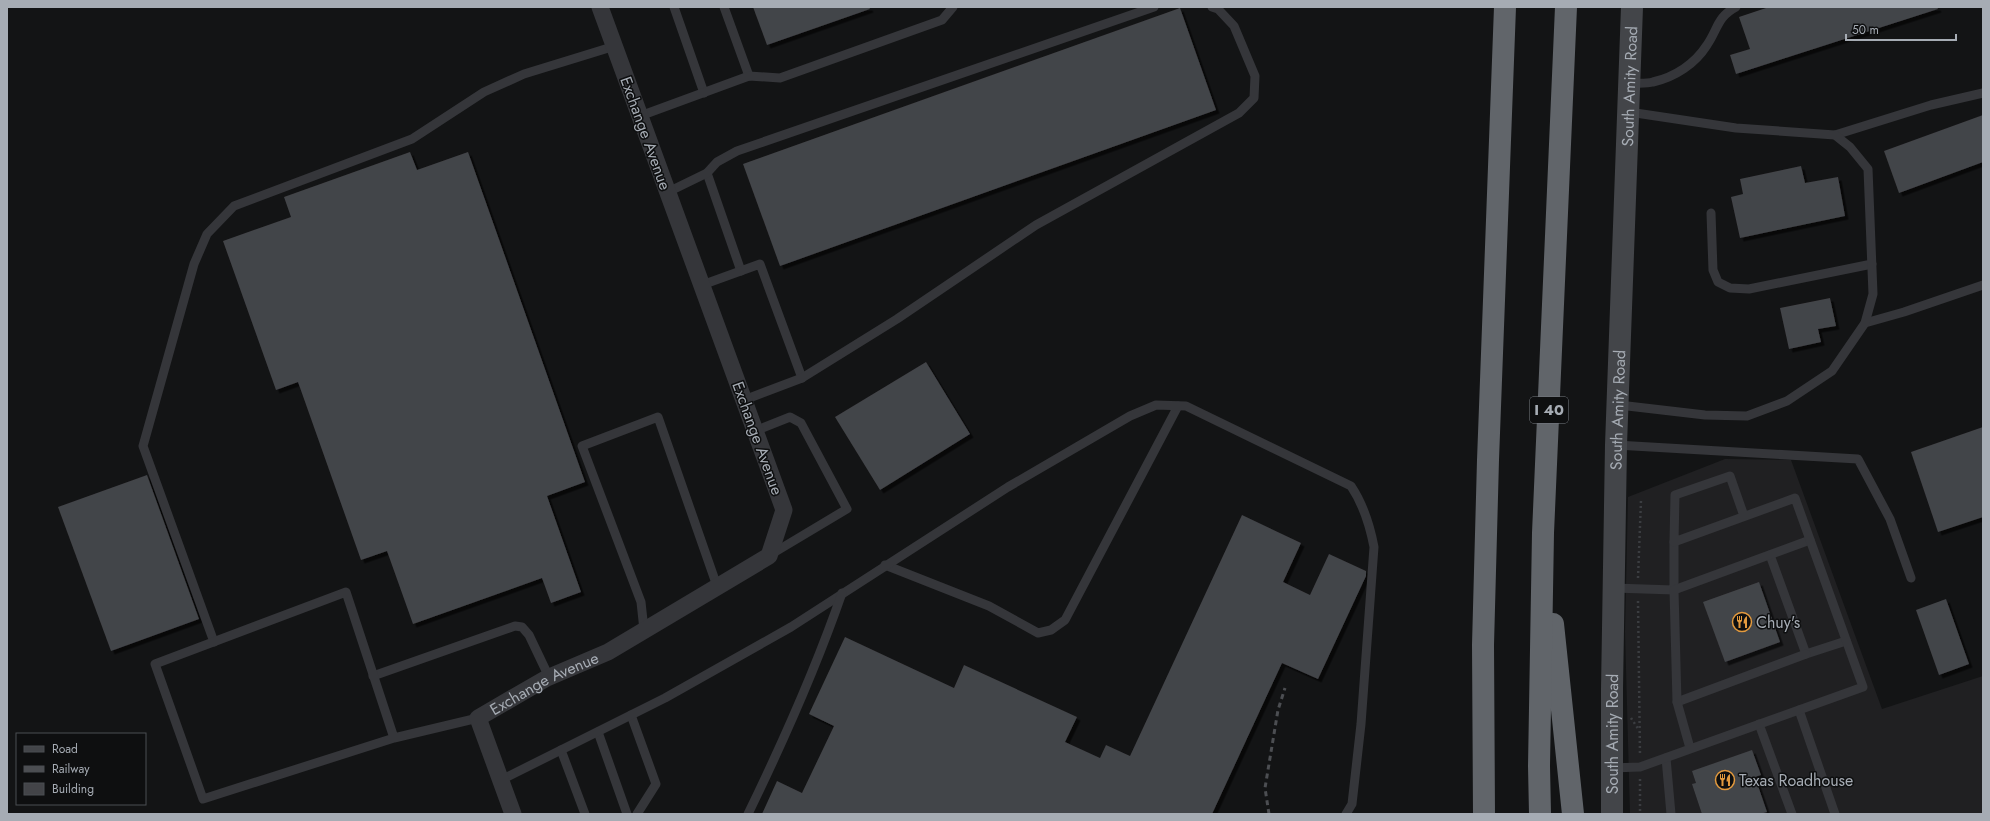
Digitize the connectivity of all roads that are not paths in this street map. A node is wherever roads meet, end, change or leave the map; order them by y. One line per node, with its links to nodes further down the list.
1 (600, 7): 11 (street, Exchange Avenue)
2 (674, 7): 14 (lane)
3 (724, 7): 12 (lane)
4 (954, 7): 12 (lane)
5 (1154, 7): 19 (lane)
6 (1212, 7): 27 (lane)
7 (1505, 7): 69 (highway)
8 (1566, 7): 34 (highway, I 40)
9 (1632, 7): 13 (main road, South Amity Road)
10 (1736, 7): 13 (lane)
11 (614, 46): 17 (street, Exchange Avenue); 47 (lane)
12 (749, 76): 14 (lane)
13 (1628, 83): 16 (main road, South Amity Road)
14 (704, 93): 17 (lane)
15 (1983, 93): 18 (lane)
16 (1627, 112): 18 (lane); 29 (main road, South Amity Road)
17 (640, 116): 20 (street, Exchange Avenue)
18 (1835, 135): 22 (lane)
19 (706, 173): 20 (lane); 23 (lane)
20 (668, 192): 24 (street, Exchange Avenue)
21 (1711, 213): 22 (lane)
22 (1872, 264): 26 (lane)
23 (741, 271): 24 (lane); 27 (lane)
24 (702, 285): 28 (street, Exchange Avenue)
25 (1983, 285): 26 (lane)
26 (1865, 323): 29 (lane)
27 (802, 378): 28 (lane)
28 (744, 400): 31 (street, Exchange Avenue)
29 (1619, 405): 32 (main road, South Amity Road)
30 (1178, 406): 39 (lane); 39 (lane); 68 (lane)
31 (755, 431): 38 (street, Exchange Avenue); 38 (lane)
32 (1616, 446): 40 (lane); 42 (main road, South Amity Road)
33 (1744, 516): 35 (lane); 36 (lane); 36 (lane)
34 (1543, 532): 70 (highway, I 40); 71 (highway)
35 (1810, 540): 37 (lane); 46 (lane)
36 (1674, 542): 43 (lane)
37 (1770, 555): 43 (lane); 48 (lane)
38 (769, 556): 41 (street, Exchange Avenue)
39 (885, 565): 44 (lane)
40 (1911, 578)
41 (718, 586): 45 (street, Exchange Avenue); 45 (lane)
42 (1614, 588): 43 (lane); 61 (main road, South Amity Road)
43 (1674, 590): 51 (lane)
44 (842, 592): 53 (lane); 67 (lane)
45 (644, 630): 50 (street, Exchange Avenue)
46 (1846, 641): 48 (lane); 52 (lane)
47 (214, 642): 49 (lane); 57 (lane)
48 (1806, 654): 51 (lane)
49 (373, 676): 50 (lane); 57 (lane)
50 (550, 677): 54 (street, Exchange Avenue)
51 (1677, 702): 58 (lane)
52 (1799, 710): 55 (lane); 75 (lane)
53 (630, 715): 56 (lane); 66 (lane)
54 (478, 718): 57 (lane); 62 (street)
55 (1759, 724): 58 (lane); 74 (lane)
56 (598, 732): 59 (lane); 65 (lane)
57 (394, 738)
58 (1690, 748): 60 (lane)
59 (561, 750): 62 (lane); 64 (lane)
60 (1666, 758): 61 (lane); 73 (lane)
61 (1611, 768): 72 (main road, South Amity Road)
62 (501, 780): 63 (street)
63 (513, 814)
64 (585, 814)
65 (627, 814)
66 (636, 814)
67 (748, 814)
68 (1346, 814)
69 (1484, 814)
70 (1540, 814)
71 (1573, 814)
72 (1612, 814)
73 (1671, 814)
74 (1792, 814)
75 (1835, 814)

